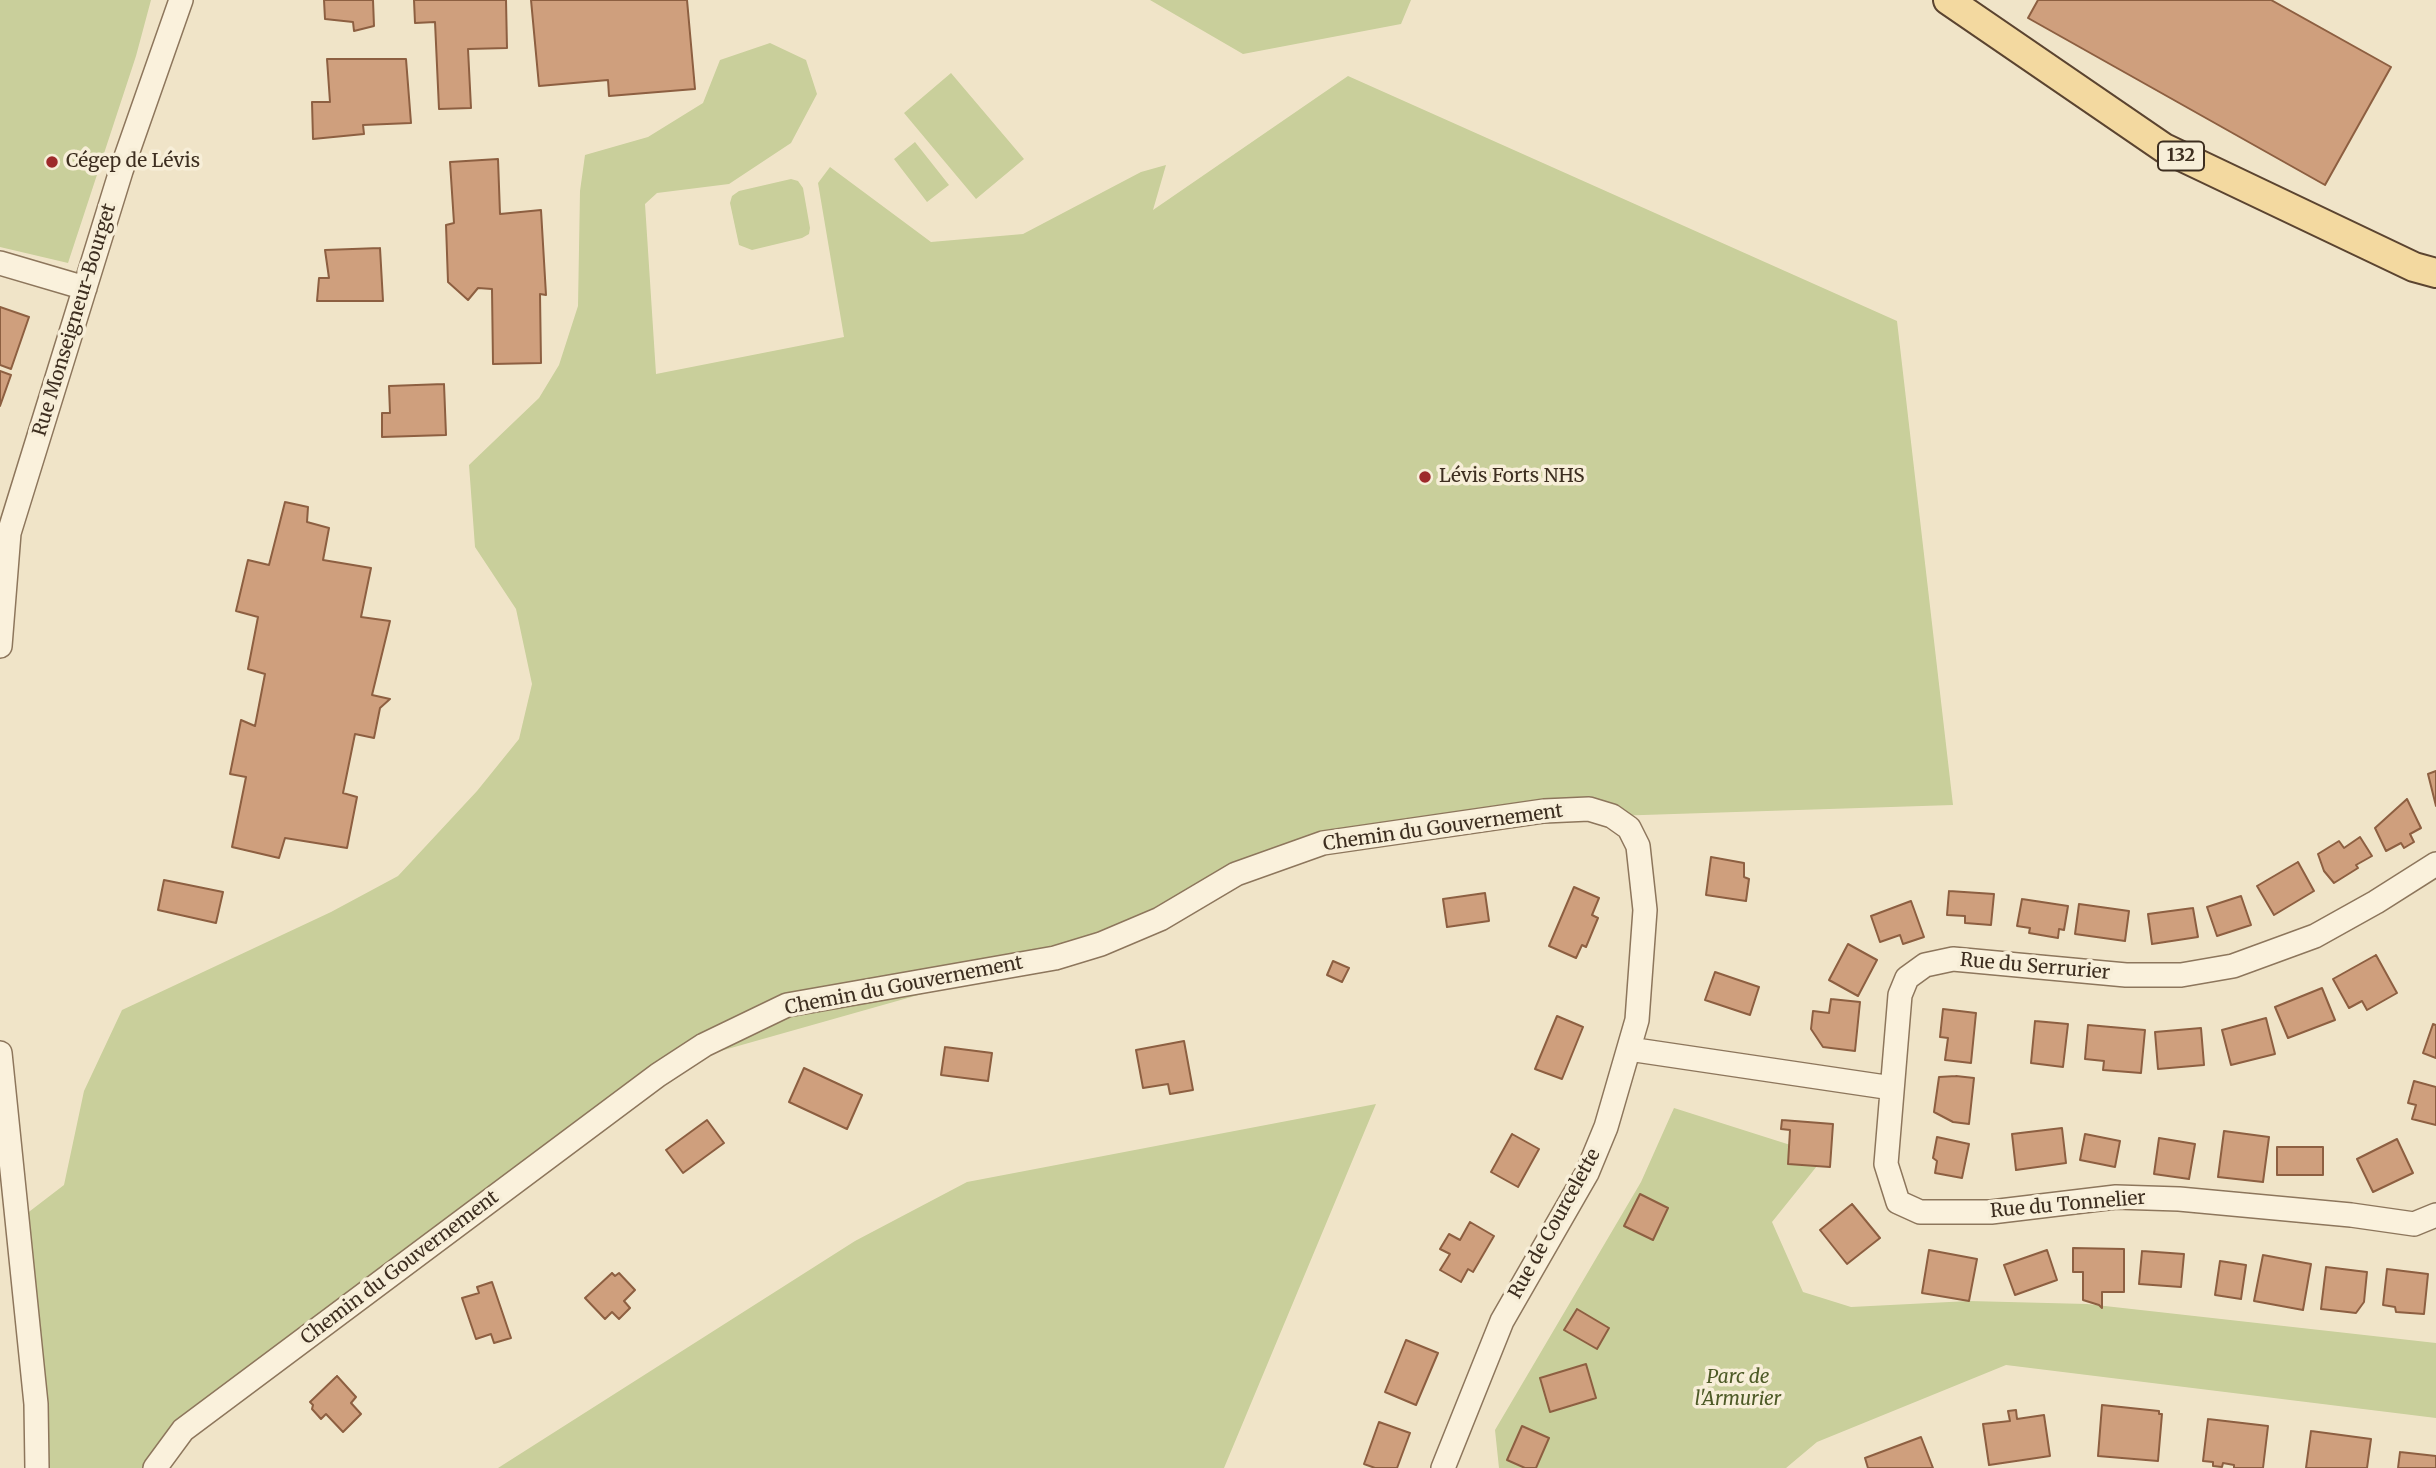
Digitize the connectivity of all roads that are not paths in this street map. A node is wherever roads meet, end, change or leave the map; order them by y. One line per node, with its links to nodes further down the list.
1 (181, 0): 5 (street, Rue Monseigneur-Bourget)
2 (1948, 0): 4 (main road, 132)
3 (0, 263): 5 (street)
4 (2436, 273)
5 (85, 288): 6 (street, Rue Monseigneur-Bourget)
6 (5, 532): 7 (street, Rue Monseigneur-Bourget)
7 (0, 646)
8 (1638, 846): 10 (street, Rue de Courcelette); 15 (street, Chemin du Gouvernement)
9 (2436, 864): 12 (street, Rue du Serrurier)
10 (1629, 1049): 12 (street); 16 (street, Rue de Courcelette)
11 (0, 1053): 14 (street)
12 (1892, 1088): 13 (street, Rue du Tonnelier)
13 (2436, 1215)
14 (37, 1468)
15 (155, 1468)
16 (1443, 1468)

